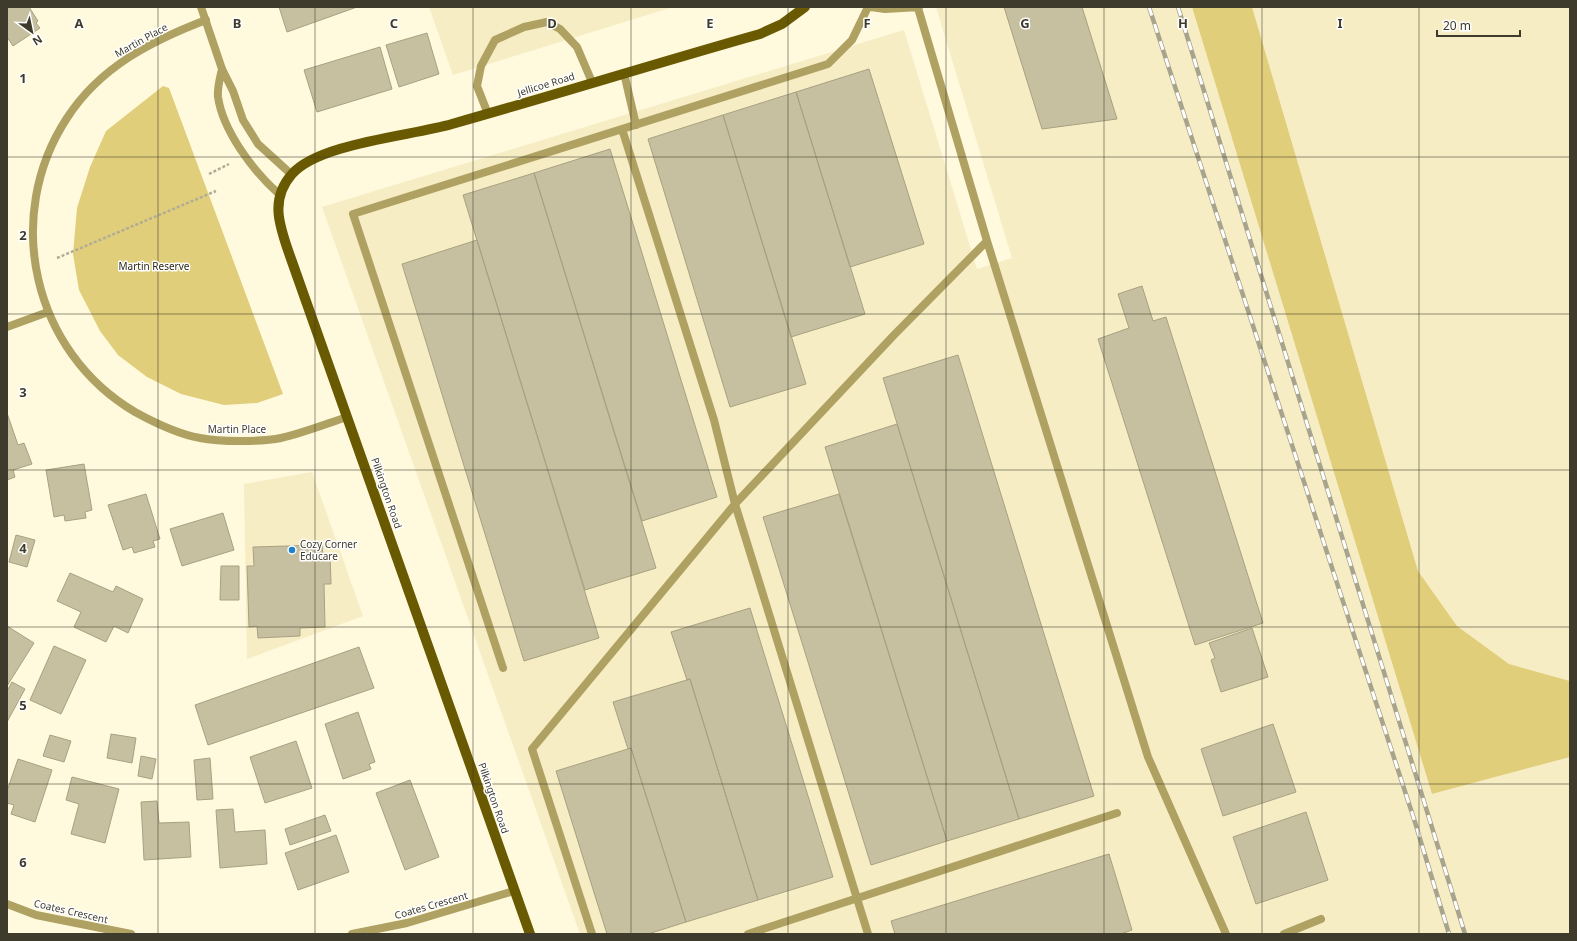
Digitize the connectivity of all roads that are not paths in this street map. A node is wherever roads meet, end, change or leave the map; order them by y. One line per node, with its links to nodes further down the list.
1 (201, 7): 6 (street)
2 (805, 7): 8 (main road, Jellicoe Road)
3 (868, 7): 11 (street)
4 (872, 7): 5 (street)
5 (919, 7): 15 (street)
6 (206, 20): 7 (street); 16 (street, Martin Place)
7 (222, 69): 13 (street); 14 (street)
8 (624, 73): 9 (main road, Jellicoe Road); 11 (street)
9 (592, 82): 10 (main road, Jellicoe Road); 10 (street)
10 (488, 114): 13 (main road, Jellicoe Road)
11 (636, 125): 12 (street)
12 (622, 129): 19 (street); 20 (street)
13 (291, 174): 14 (main road)
14 (279, 194): 18 (main road, Pilkington Road)
15 (988, 241): 19 (street); 32 (street)
16 (48, 312): 17 (street); 18 (street, Martin Place)
17 (7, 327)
18 (348, 417): 22 (main road, Pilkington Road)
19 (735, 504): 23 (street); 29 (street)
20 (503, 668)
21 (1117, 812): 23 (street)
22 (514, 891): 27 (street, Coates Crescent); 28 (main road, Pilkington Road)
23 (857, 898): 30 (street); 31 (street)
24 (7, 904): 26 (street, Coates Crescent)
25 (1322, 919): 33 (street)
26 (131, 934)
27 (352, 934)
28 (530, 934)
29 (592, 934)
30 (748, 934)
31 (868, 934)
32 (1226, 934)
33 (1284, 934)

